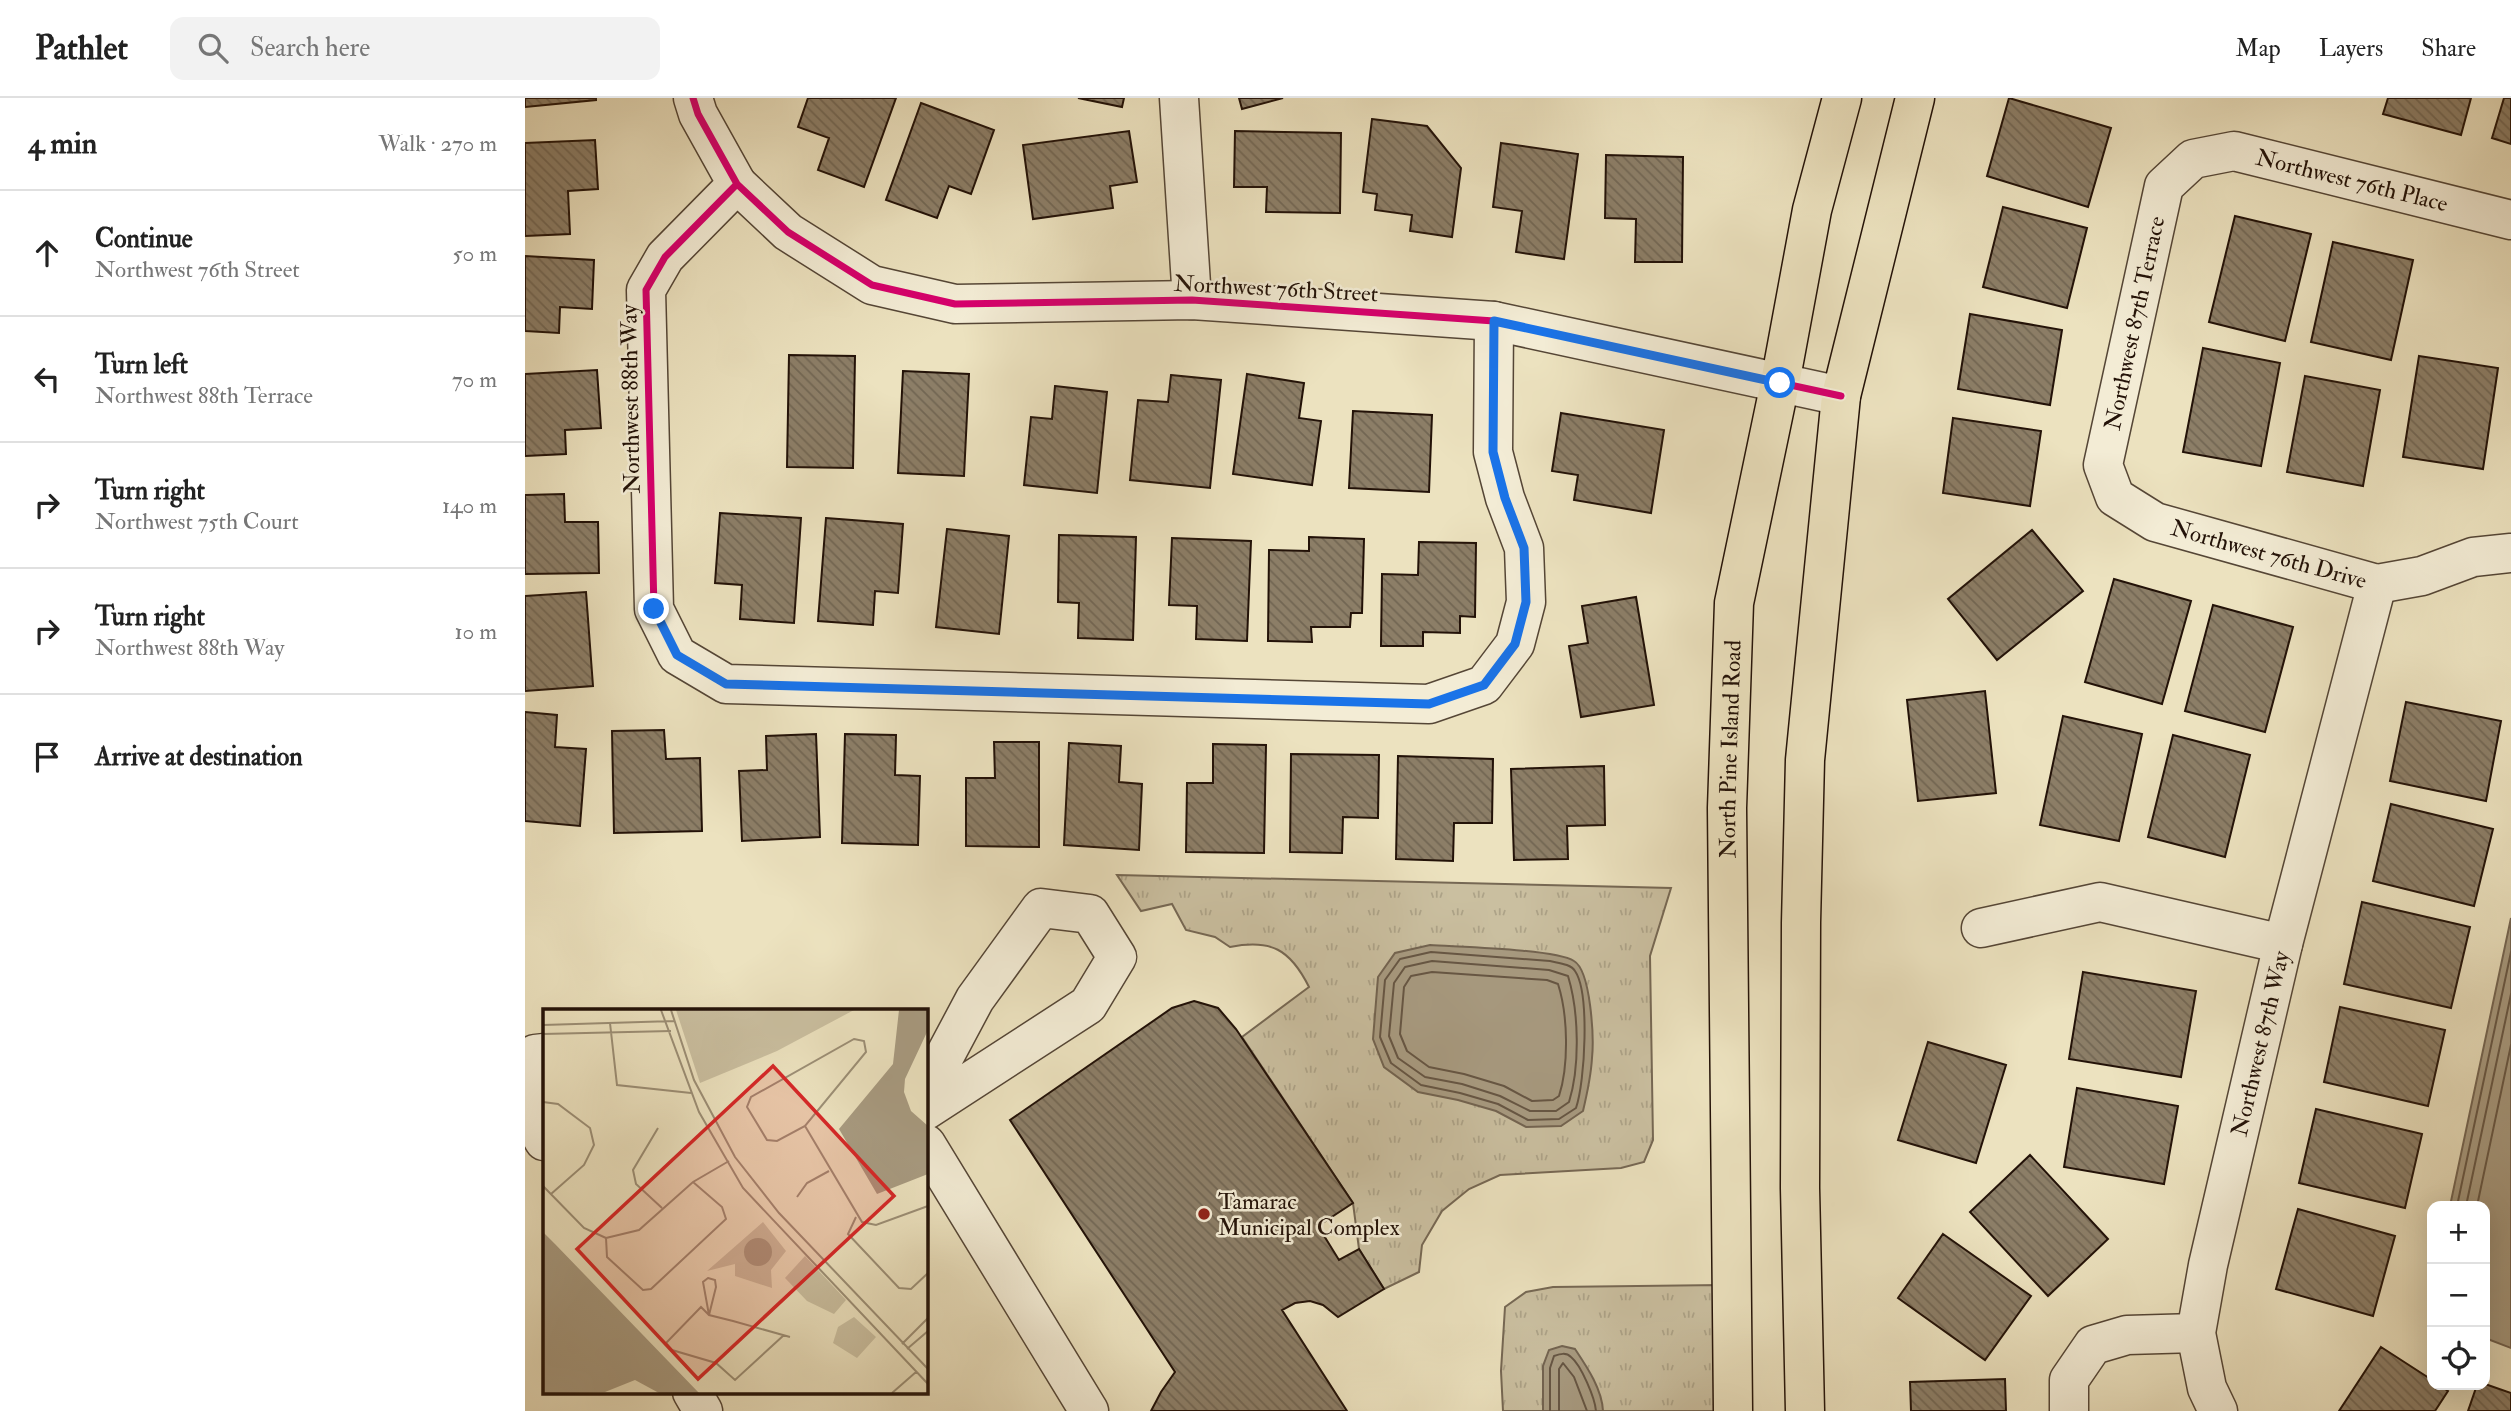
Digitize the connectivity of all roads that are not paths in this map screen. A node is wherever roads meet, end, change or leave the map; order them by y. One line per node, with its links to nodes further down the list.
1 (693, 98): 6 (street)
2 (1179, 98): 8 (street)
3 (1842, 98): 10 (main road, North Pine Island Road)
4 (1915, 98): 11 (main road)
5 (2193, 159): 7 (street, Northwest 76th Place); 12 (street, Northwest 87th Terrace)
6 (737, 184): 8 (street, Northwest 76th Street); 9 (street, Northwest 88th Way)
7 (2511, 220)
8 (1192, 300): 9 (street, Northwest 76th Street)
9 (1494, 321): 10 (street, Northwest 76th Street)
10 (1780, 383): 11 (street, Northwest 76th Street); 26 (main road, North Pine Island Road)
11 (1841, 396): 27 (main road)
12 (2115, 497): 14 (street, Northwest 76th Drive)
13 (2511, 553): 14 (street, Northwest 76th Drive)
14 (2377, 584): 16 (street, Northwest 87th Way)
15 (1981, 928): 16 (street)
16 (2283, 944): 22 (street, Northwest 87th Way)
17 (543, 1053): 20 (street)
18 (927, 1089): 19 (street)
19 (927, 1109)
20 (543, 1139)
21 (927, 1146): 25 (street)
22 (2196, 1333): 28 (street); 29 (street)
23 (693, 1394): 24 (street)
24 (703, 1411)
25 (1090, 1411)
26 (1733, 1411)
27 (1805, 1411)
28 (2069, 1411)
29 (2218, 1411)

